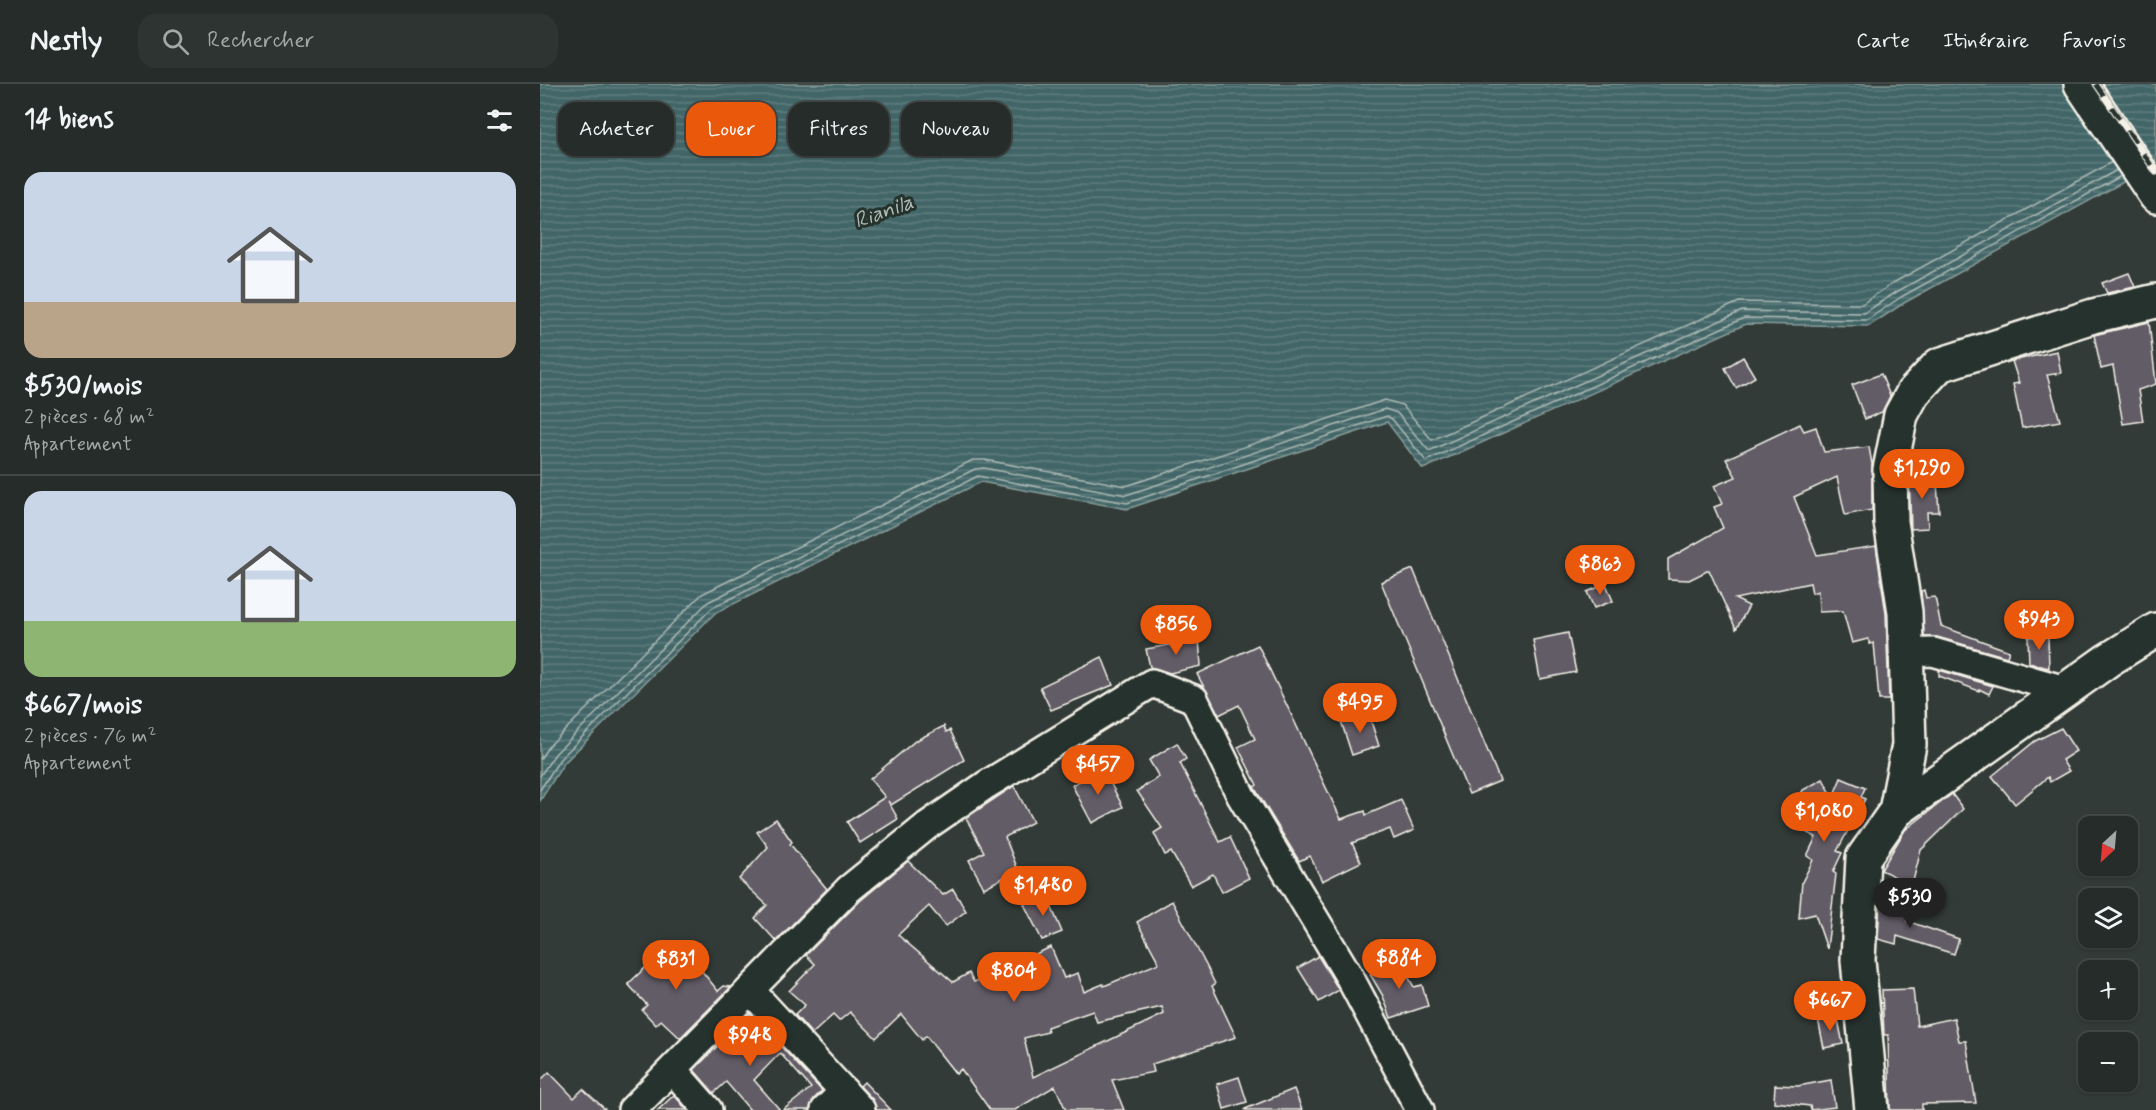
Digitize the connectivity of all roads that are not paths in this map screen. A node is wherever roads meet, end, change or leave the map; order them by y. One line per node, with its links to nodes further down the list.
1 (2081, 84): 2 (main road)
2 (2156, 196)
3 (2156, 301): 5 (main road)
4 (2156, 630): 6 (main road)
5 (1904, 653): 6 (street); 7 (main road)
6 (2066, 690): 7 (main road)
7 (1896, 811): 15 (main road)
8 (750, 990): 9 (street); 10 (street); 14 (street)
9 (673, 1070): 11 (street); 12 (street)
10 (853, 1101): 13 (street)
11 (632, 1110)
12 (708, 1110)
13 (825, 1110)
14 (1420, 1110)
15 (1872, 1110)

